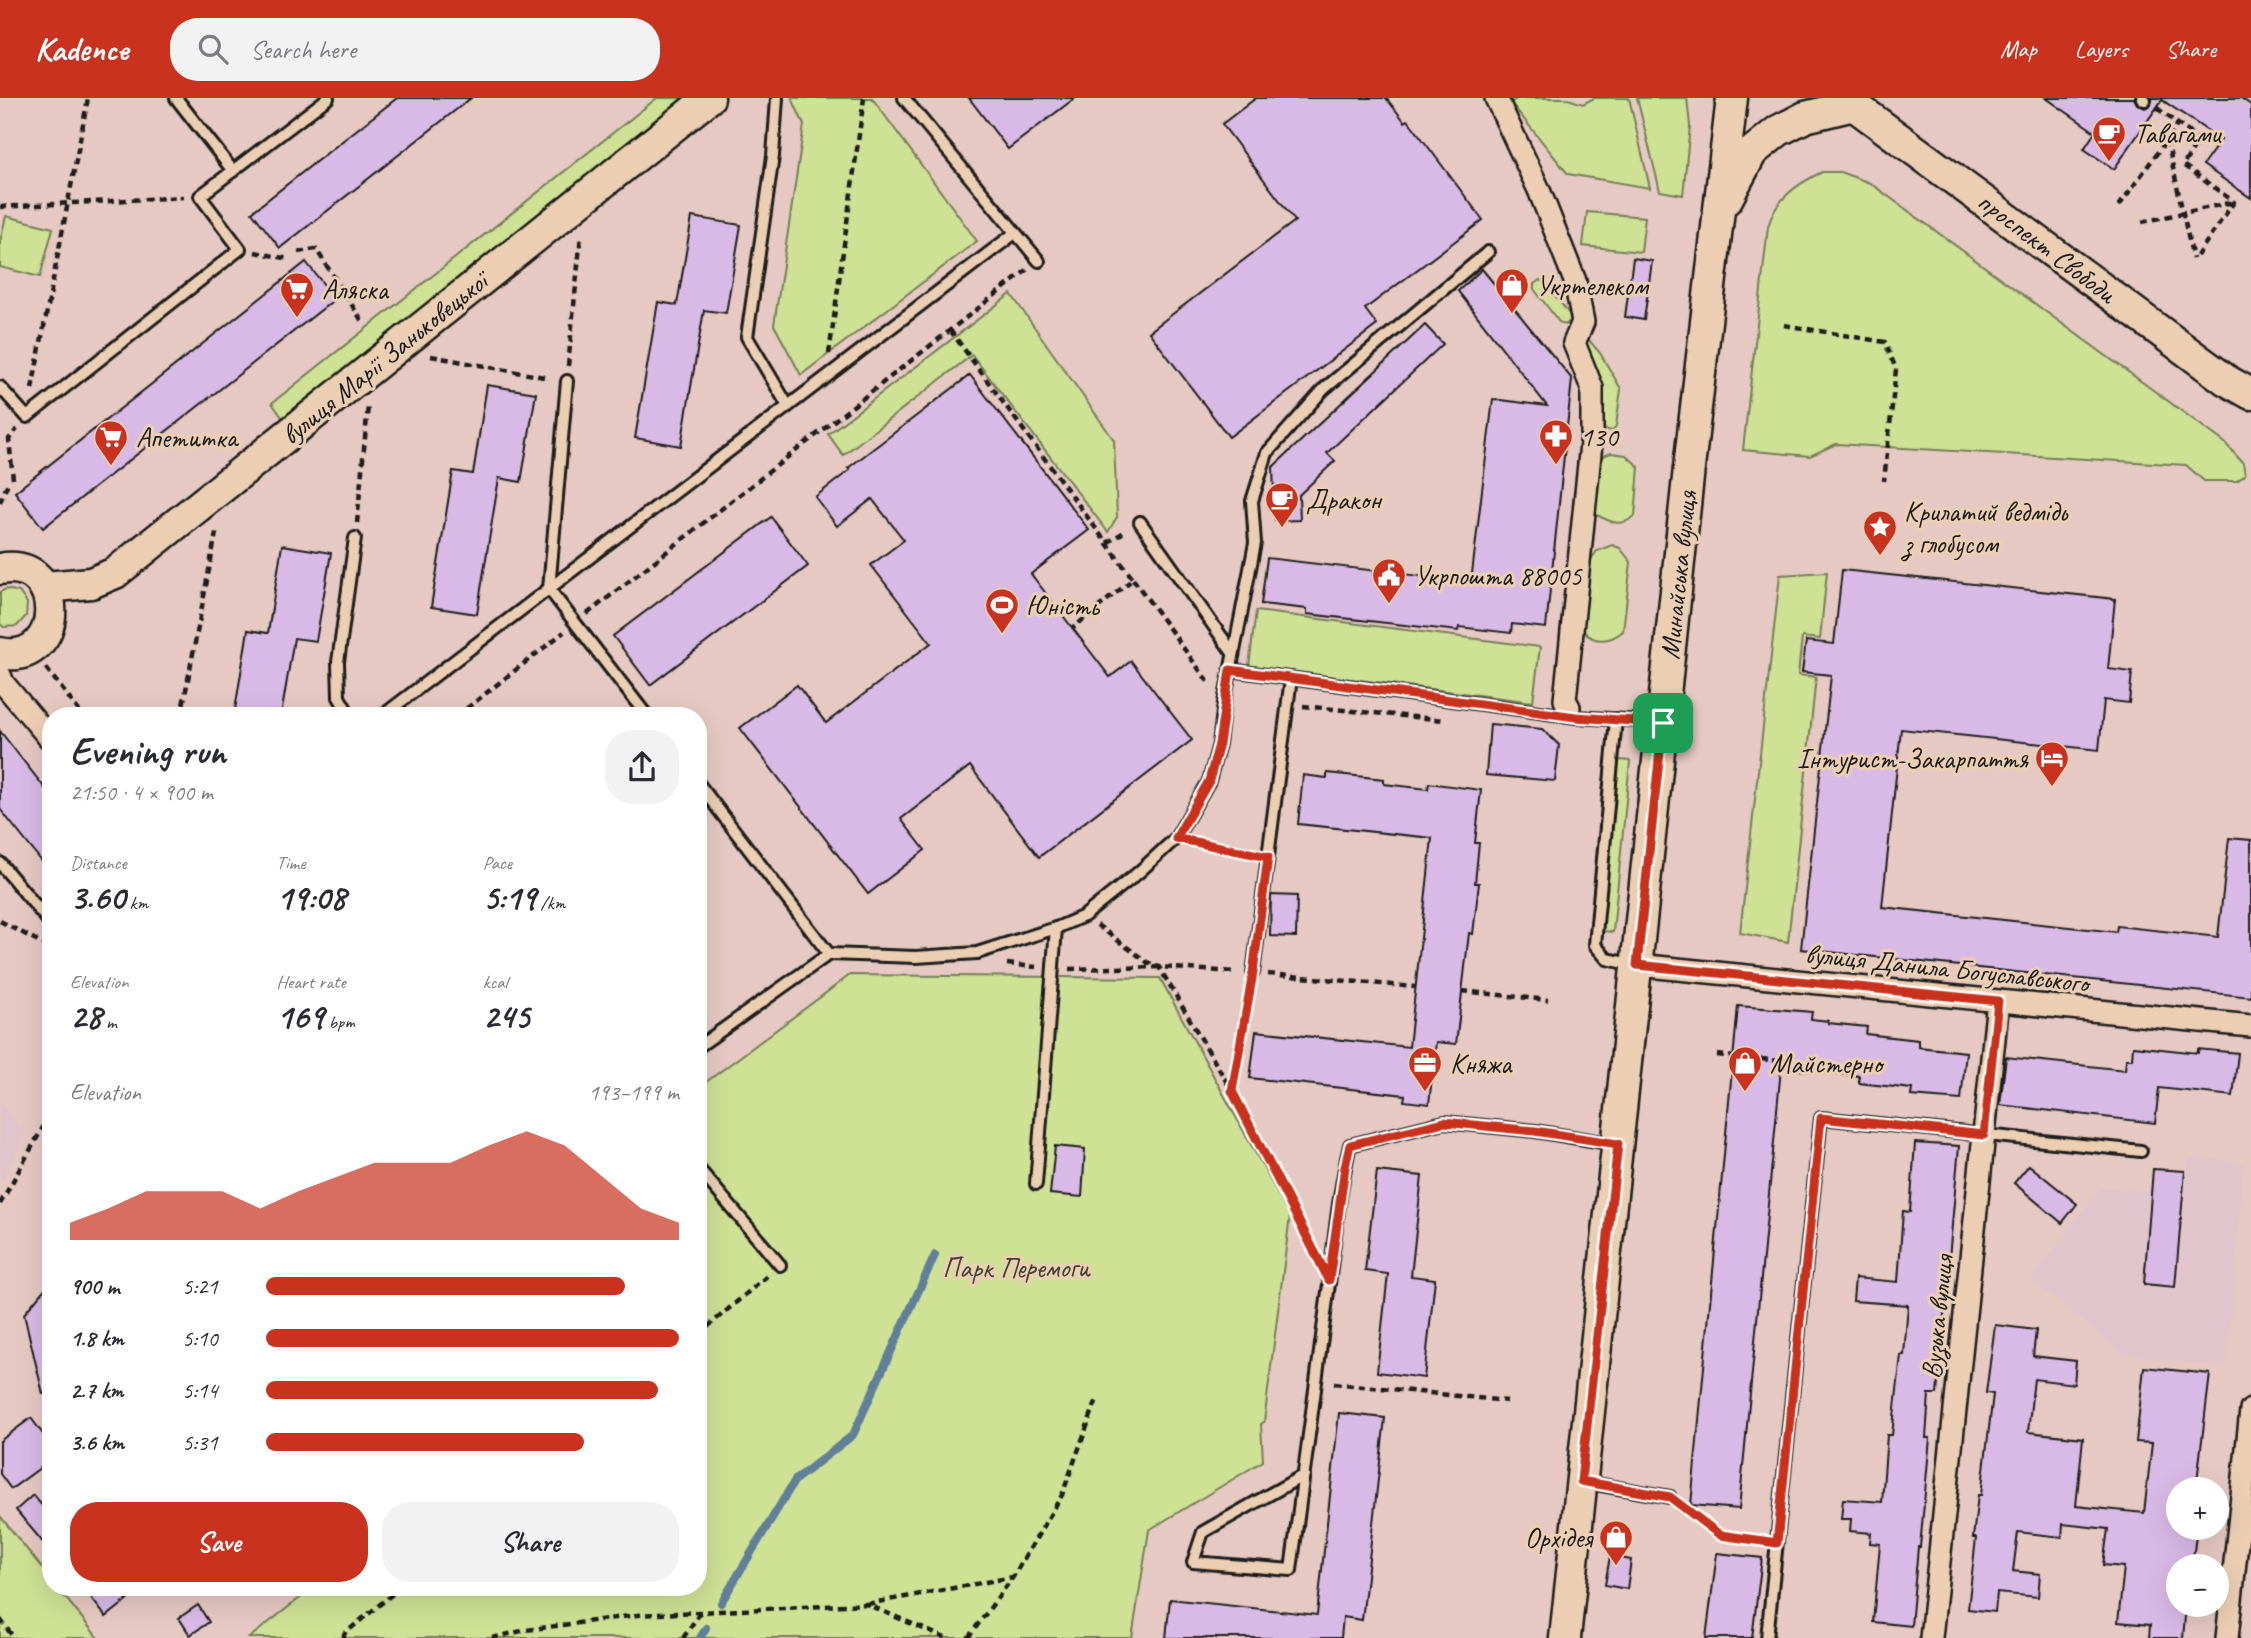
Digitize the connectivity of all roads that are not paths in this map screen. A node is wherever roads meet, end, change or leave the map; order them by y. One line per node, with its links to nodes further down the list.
1 (176, 98): 9 (lane)
2 (328, 98): 9 (lane)
3 (709, 98): 21 (main road, вулиця Марії Заньковецької)
4 (777, 98): 17 (lane)
5 (904, 98): 11 (lane)
6 (1496, 98): 31 (street)
7 (1732, 98): 10 (main road, Минайська вулиця)
8 (1849, 102): 10 (main road); 16 (main road, проспект Свободи)
9 (233, 171): 15 (lane)
10 (1719, 215): 33 (main road, Минайська вулиця)
11 (1015, 233): 13 (lane); 17 (lane)
12 (1488, 252): 24 (lane)
13 (1039, 261)
14 (567, 381): 22 (lane)
15 (0, 387)
16 (2251, 394)
17 (788, 406): 22 (lane)
18 (1140, 522): 24 (lane)
19 (355, 537): 28 (lane)
20 (0, 569): 21 (main road)
21 (45, 587): 23 (main road)
22 (549, 589): 29 (lane); 30 (lane)
23 (0, 653)
24 (1233, 653): 25 (lane)
25 (1230, 670): 27 (lane); 38 (lane)
26 (0, 675): 34 (street)
27 (1291, 678): 32 (lane); 41 (lane)
28 (345, 707)
29 (394, 707)
30 (640, 707)
31 (1569, 707)
32 (1616, 719): 33 (lane); 40 (lane)
33 (1663, 723): 40 (main road, Минайська вулиця)
34 (42, 729)
35 (707, 795): 39 (lane)
36 (0, 863): 37 (lane)
37 (42, 913)
38 (1056, 928): 39 (lane); 49 (lane)
39 (829, 954): 44 (lane)
40 (1637, 965): 42 (street, вулиця Данила Богуславського); 46 (main road, Минайська вулиця)
41 (1253, 973)
42 (1998, 1001): 43 (street, вулиця Данила Богуславського); 45 (street, Вузька вулиця)
43 (2251, 1026)
44 (707, 1040)
45 (1984, 1135): 47 (lane); 56 (lane); 57 (street, Вузька вулиця)
46 (1618, 1144): 52 (lane); 53 (main road, Минайська вулиця)
47 (2141, 1151)
48 (707, 1179): 50 (lane)
49 (1036, 1184)
50 (780, 1265)
51 (2251, 1410): 58 (street)
52 (1304, 1475): 52 (lane)
53 (1581, 1481): 54 (lane); 55 (main road, Минайська вулиця)
54 (1670, 1497)
55 (1564, 1638)
56 (1767, 1638)
57 (1931, 1638)
58 (2227, 1638)

